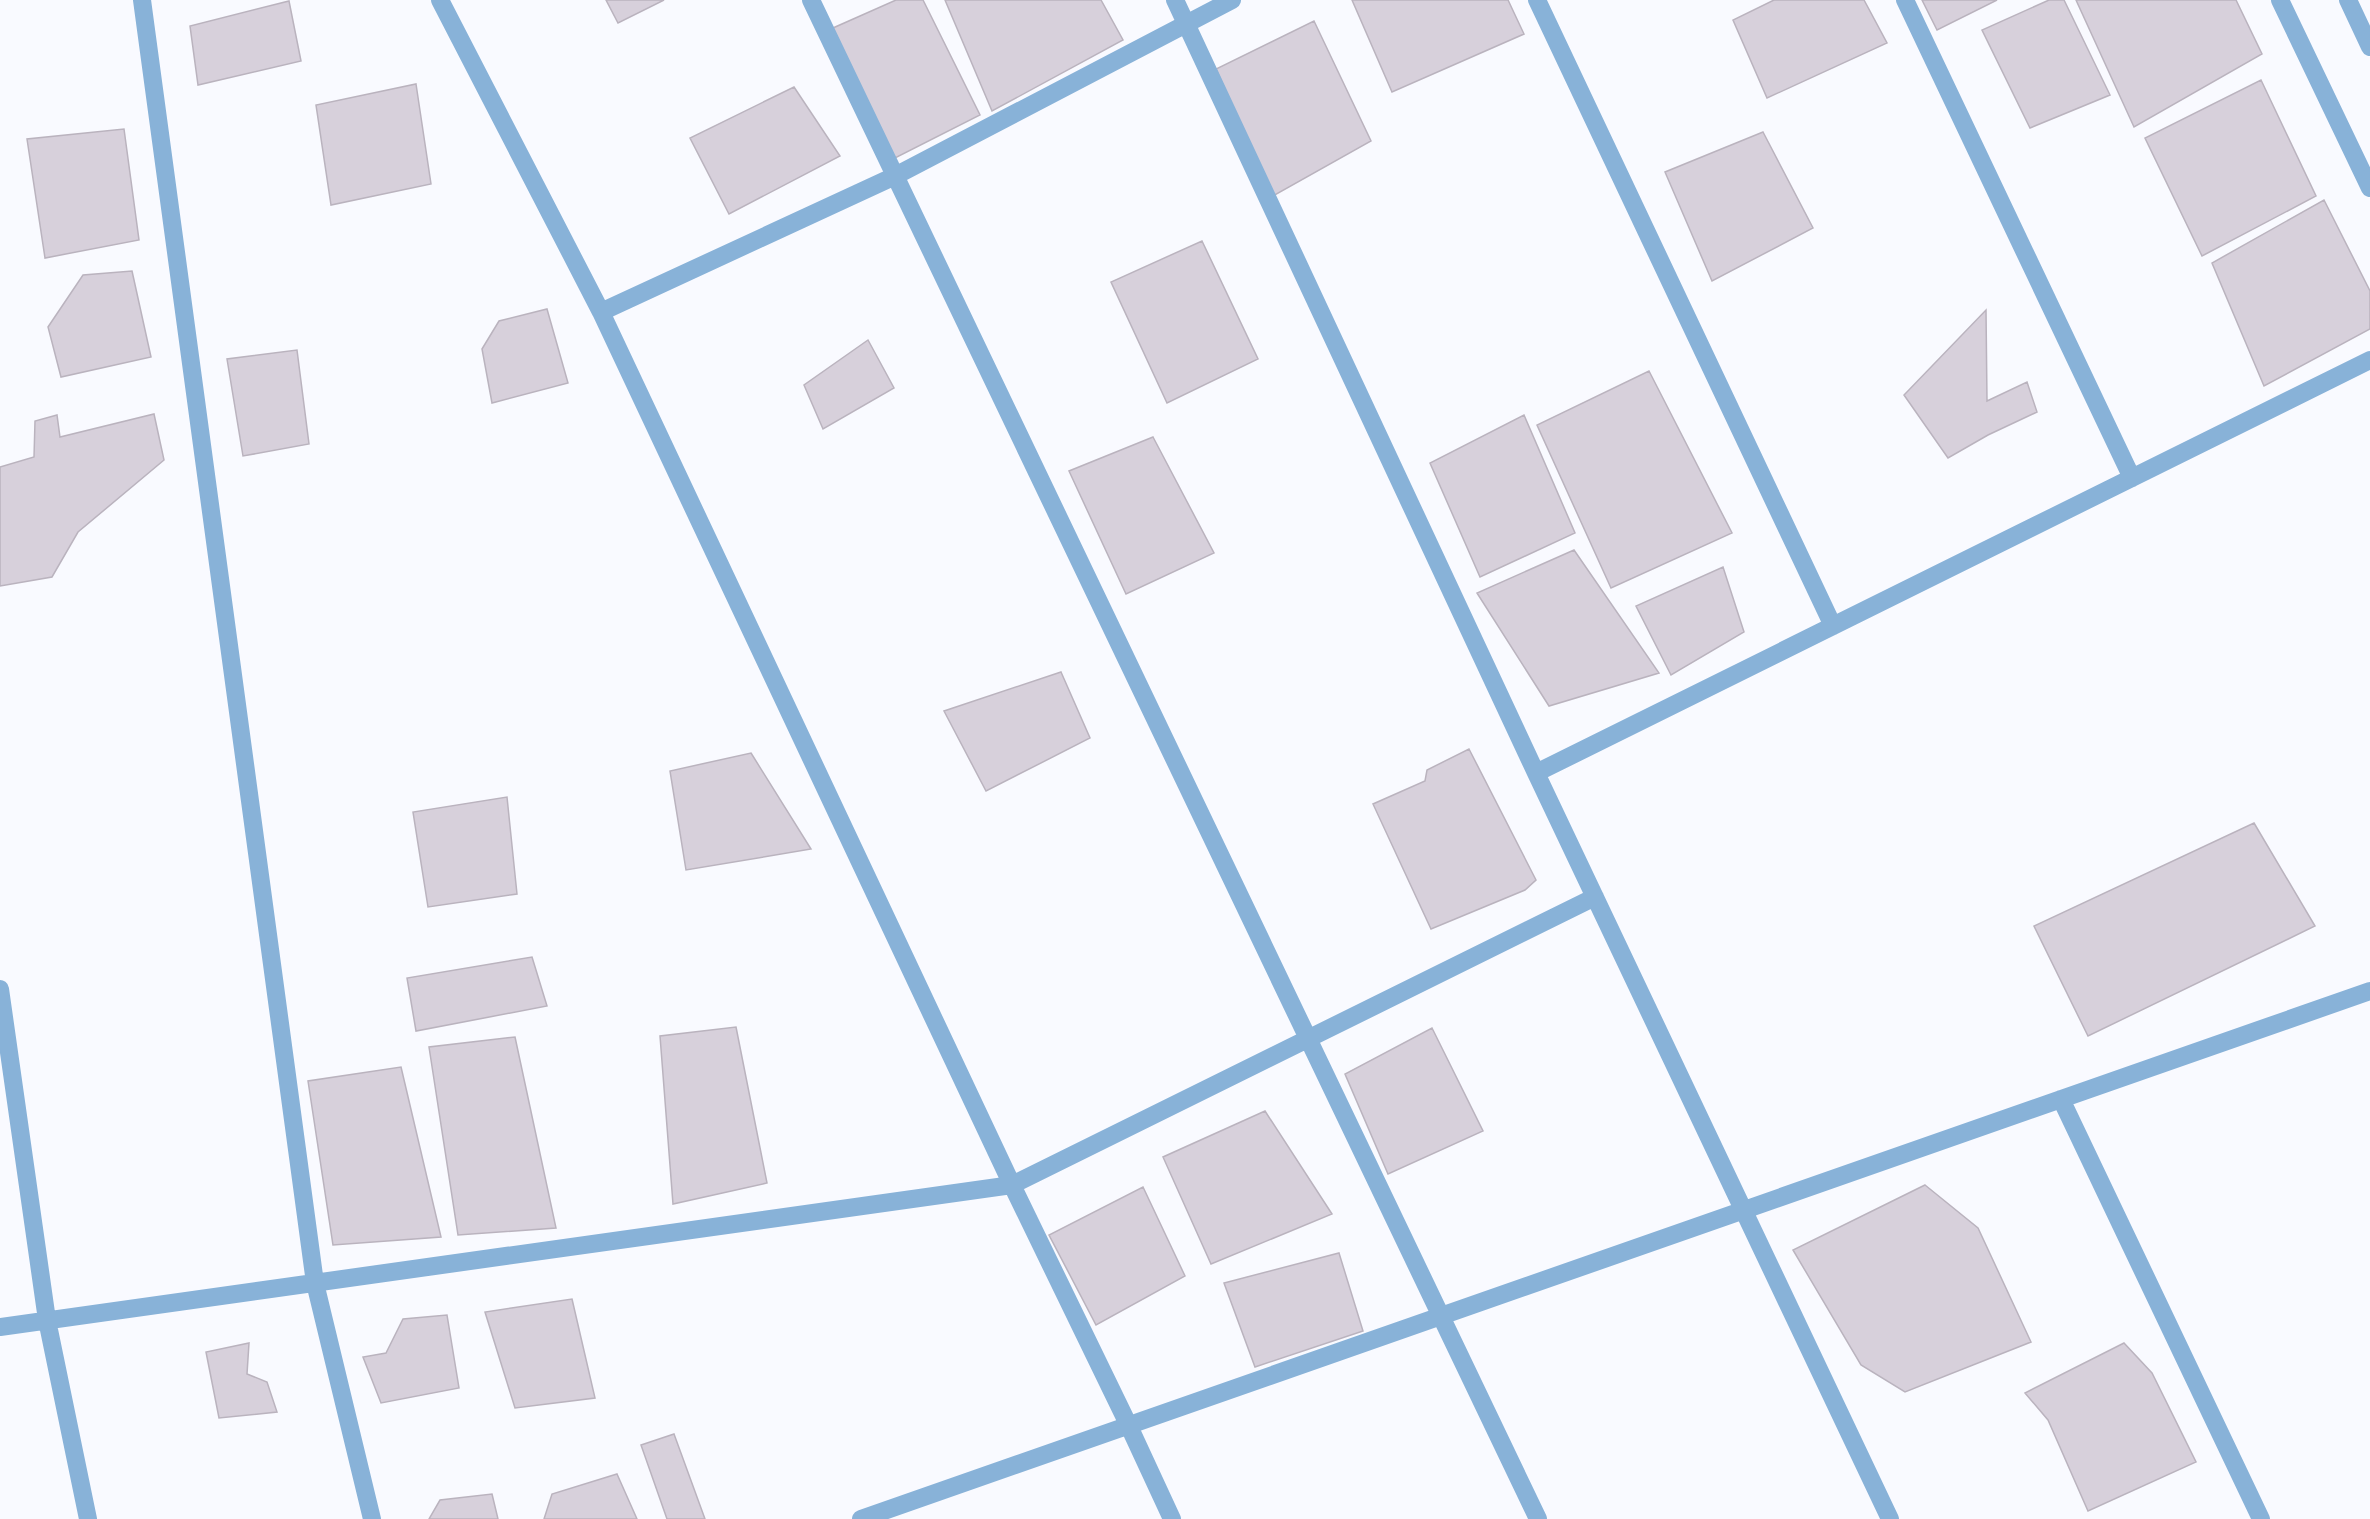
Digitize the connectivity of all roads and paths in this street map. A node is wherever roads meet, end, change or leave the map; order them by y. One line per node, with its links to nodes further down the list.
1 (142, 0): 26 (street)
2 (440, 0): 14 (street)
3 (811, 0): 12 (street)
4 (1175, 0): 10 (street)
5 (1232, 0): 10 (street)
6 (1537, 0): 17 (street)
7 (1905, 0): 16 (street)
8 (2280, 0): 13 (street)
9 (2348, 0): 11 (street)
10 (1186, 24): 12 (street); 18 (street)
11 (2370, 47)
12 (895, 176): 14 (street); 22 (street)
13 (2370, 188)
14 (601, 312): 24 (street)
15 (2370, 360): 16 (street)
16 (2133, 478): 17 (street)
17 (1833, 626): 18 (street)
18 (1536, 773): 19 (street)
19 (1595, 897): 22 (street); 25 (street)
20 (0, 989): 28 (street)
21 (2370, 991): 23 (street)
22 (1307, 1039): 24 (street); 27 (street)
23 (2061, 1099): 25 (street); 37 (street)
24 (1012, 1185): 26 (street); 30 (street)
25 (1744, 1209): 27 (street); 36 (street)
26 (315, 1283): 28 (street); 32 (street)
27 (1441, 1315): 30 (street); 35 (street)
28 (47, 1320): 29 (street); 31 (street)
29 (0, 1327)
30 (1128, 1424): 33 (street); 34 (street)
31 (88, 1519)
32 (372, 1519)
33 (861, 1519)
34 (1172, 1519)
35 (1538, 1519)
36 (1890, 1519)
37 (2261, 1519)

